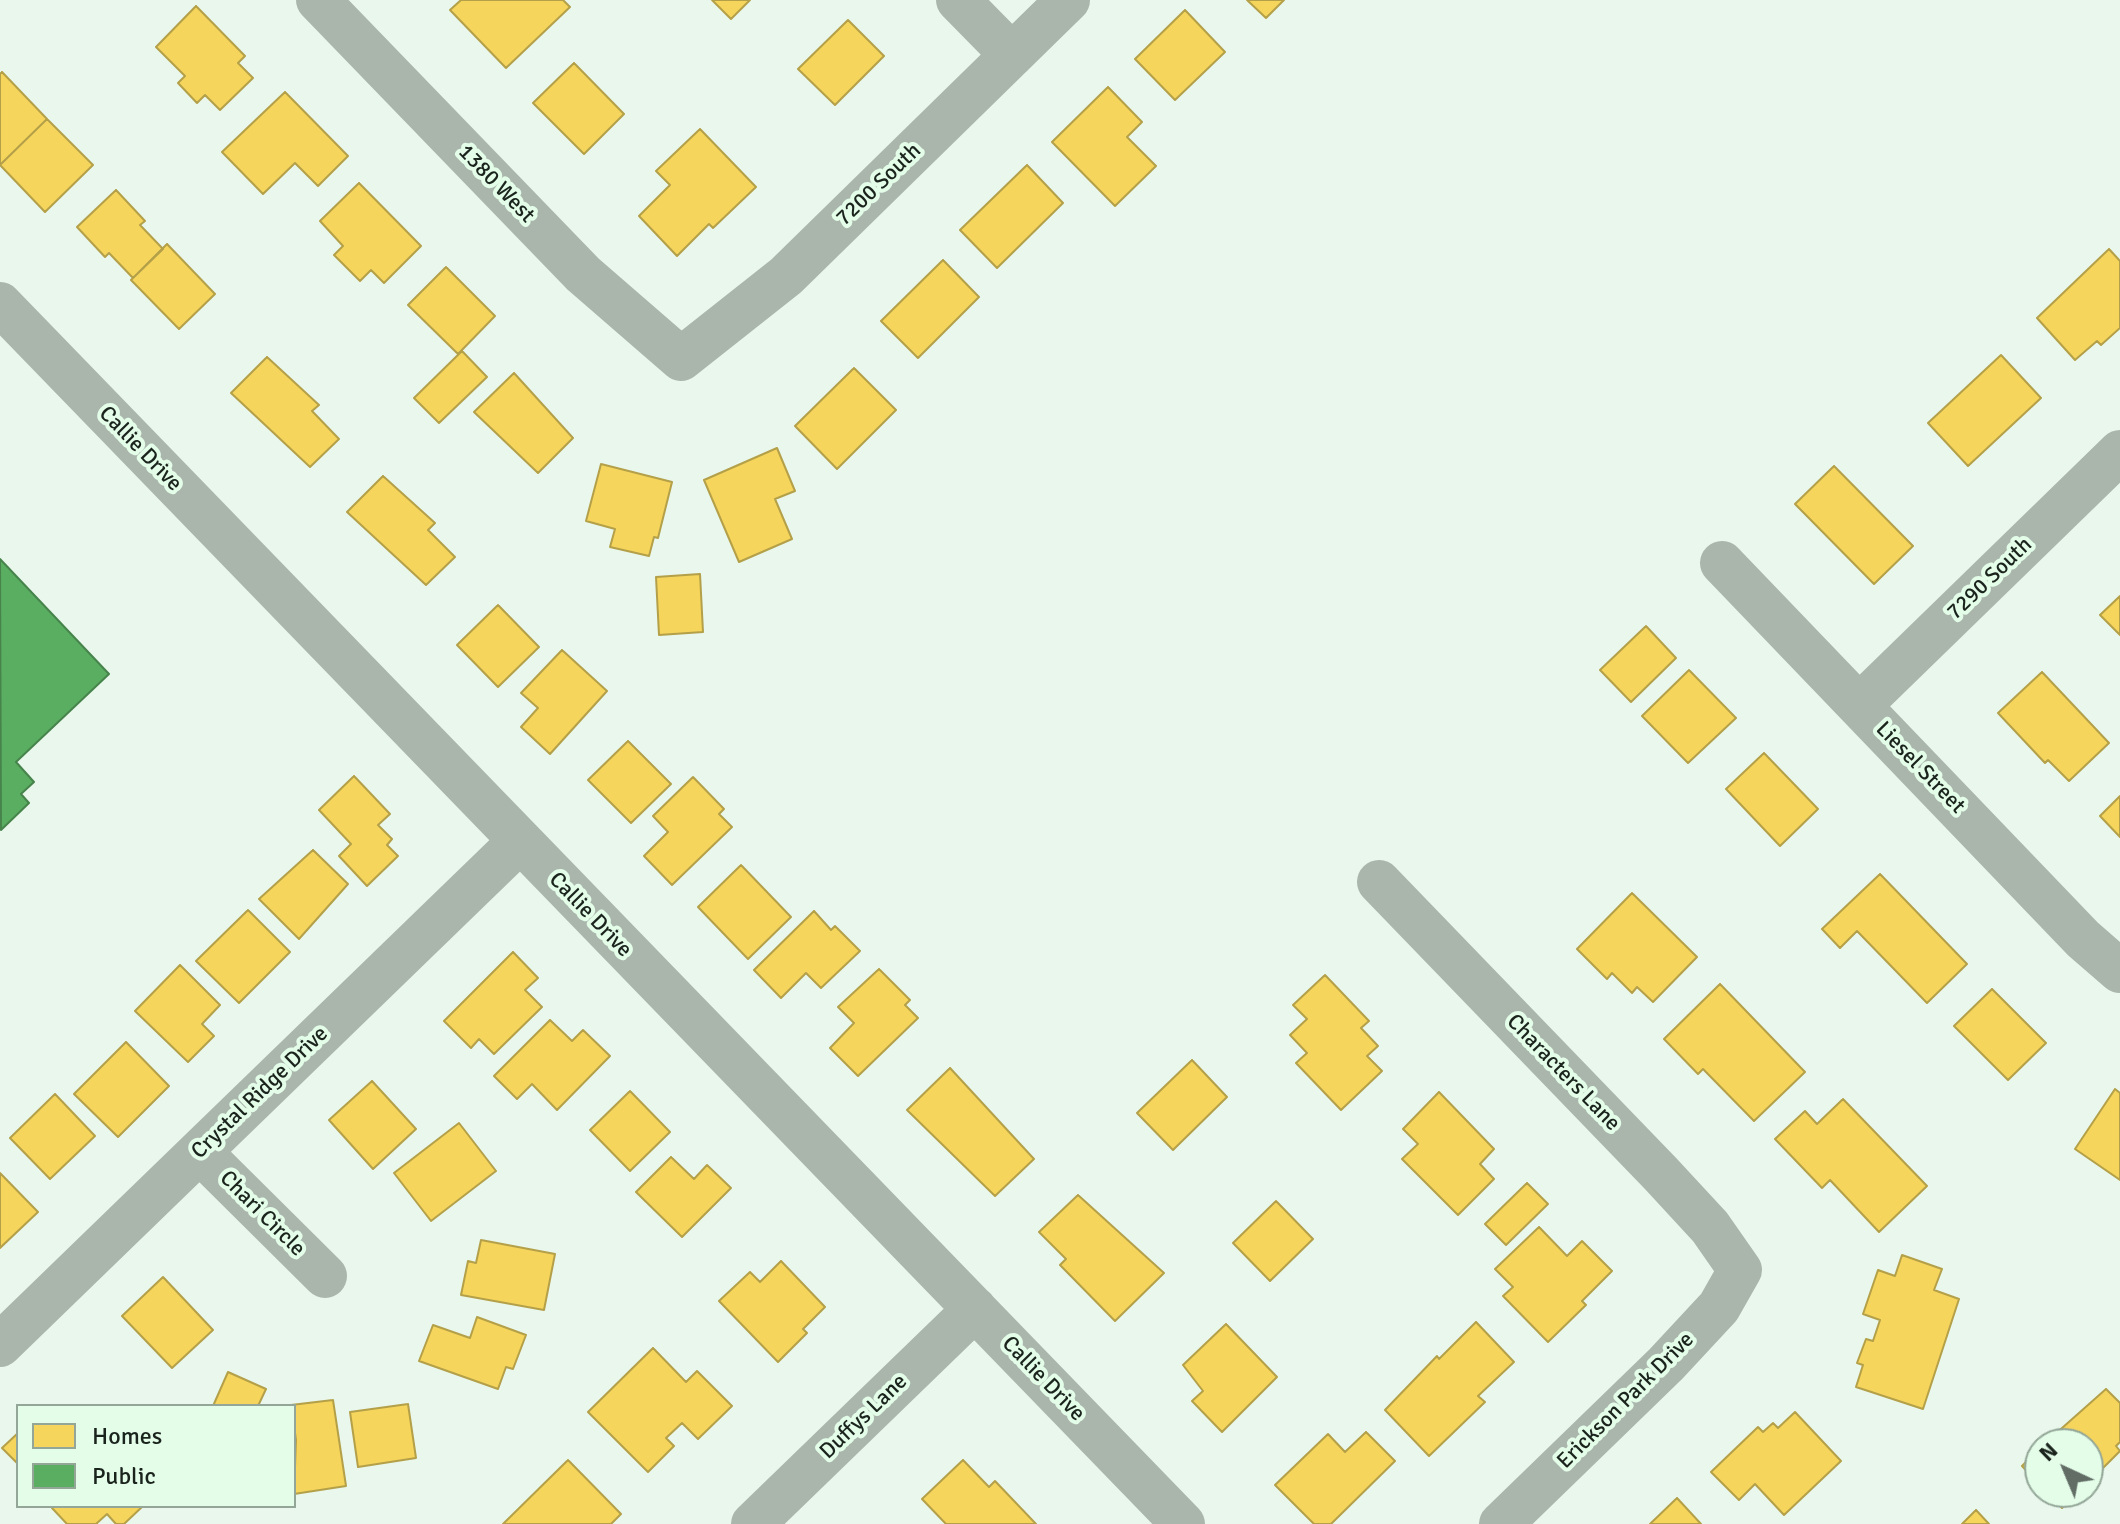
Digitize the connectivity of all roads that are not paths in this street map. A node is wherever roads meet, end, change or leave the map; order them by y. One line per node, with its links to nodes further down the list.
1 (318, 0): 6 (street, 1380 West)
2 (958, 0): 4 (street)
3 (1068, 0): 4 (street, 7200 South)
4 (1012, 55): 6 (street, 7200 South)
5 (0, 304): 10 (street, Callie Drive)
6 (681, 359)
7 (2120, 452): 9 (street, 7290 South)
8 (1722, 563): 9 (street, Liesel Street)
9 (1860, 705): 12 (street, Liesel Street)
10 (519, 842): 13 (street, Crystal Ridge Drive); 16 (street, Callie Drive)
11 (1379, 882): 14 (street, Characters Lane)
12 (2120, 971)
13 (200, 1152): 15 (street, Chari Circle); 17 (street, Crystal Ridge Drive)
14 (1740, 1270): 20 (street, Erickson Park Drive)
15 (325, 1276)
16 (975, 1309): 18 (street, Duffys Lane); 19 (street, Callie Drive)
17 (0, 1345)
18 (753, 1524)
19 (1183, 1524)
20 (1501, 1524)

